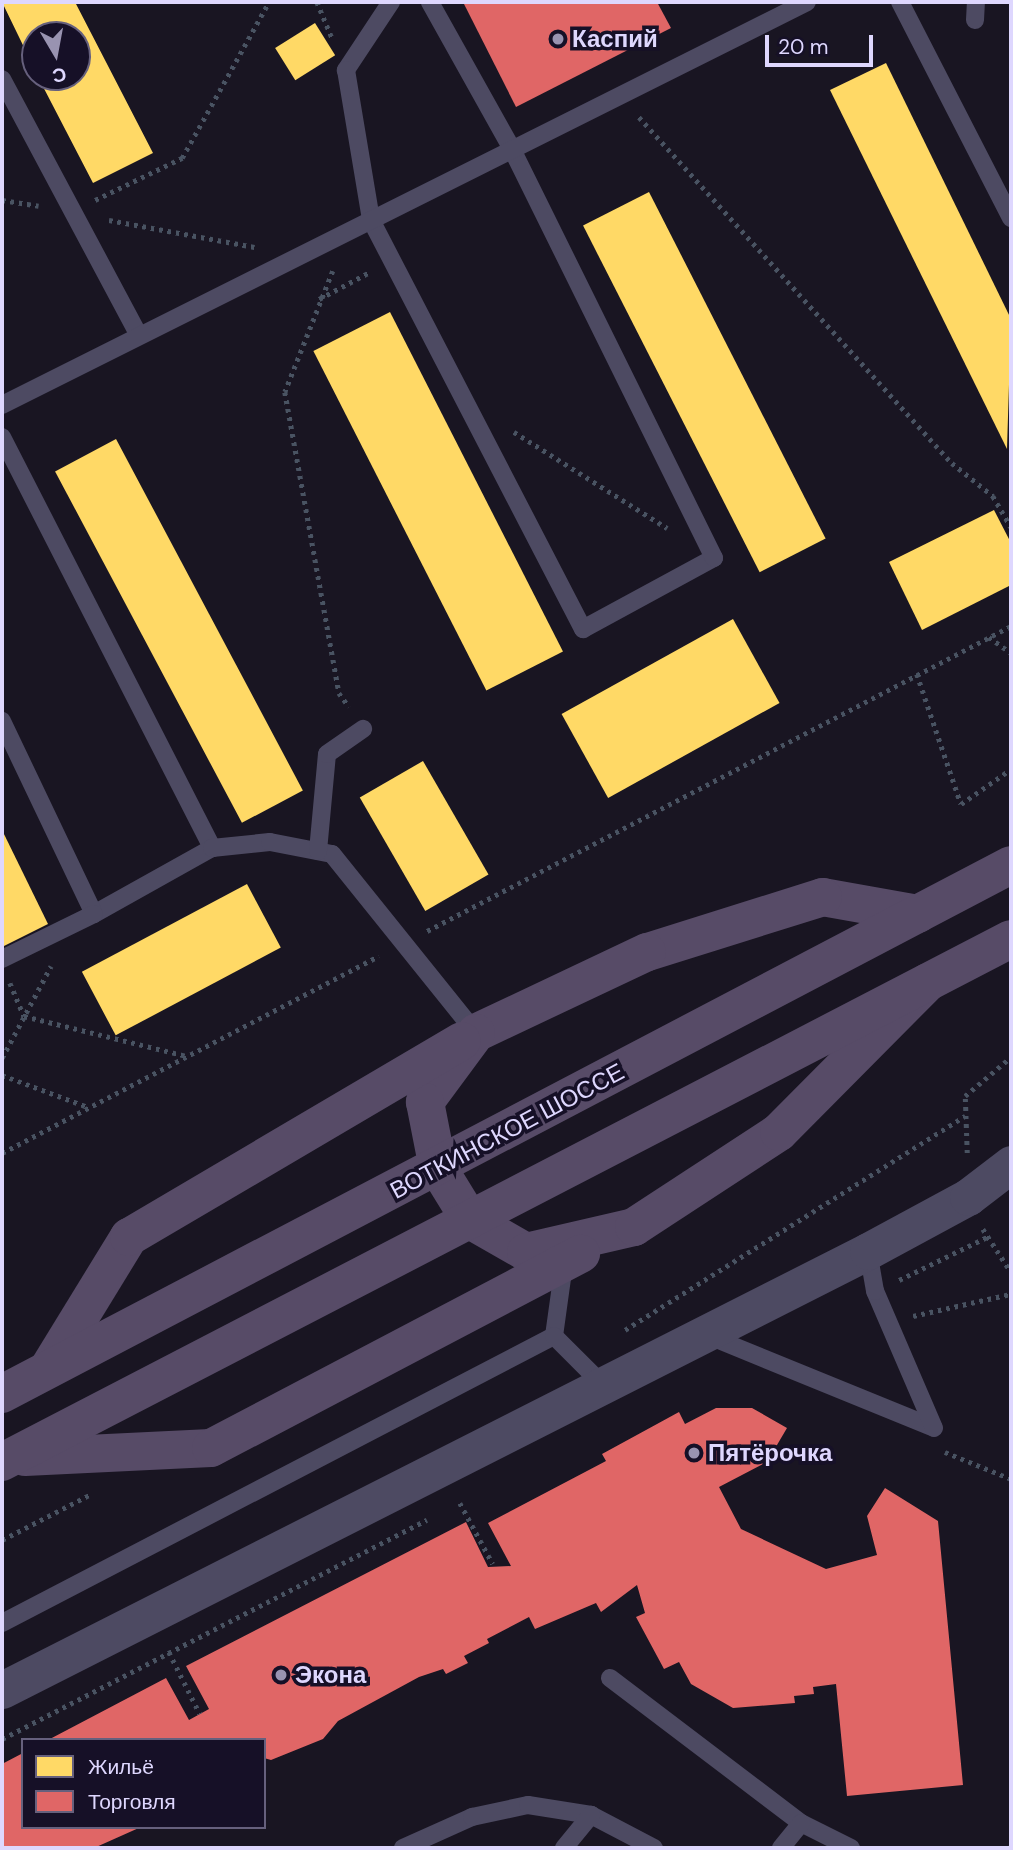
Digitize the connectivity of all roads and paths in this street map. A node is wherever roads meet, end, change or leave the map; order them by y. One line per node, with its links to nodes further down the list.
1 (269, 2): 14 (path)
2 (317, 2): 9 (path)
3 (391, 2): 9 (lane)
4 (430, 2): 12 (lane)
5 (900, 2): 15 (lane)
6 (976, 2): 8 (lane)
7 (794, 4): 11 (lane)
8 (975, 20)
9 (346, 70): 16 (lane)
10 (2, 79): 14 (lane)
11 (620, 95): 12 (lane); 24 (path)
12 (512, 149): 16 (lane); 25 (lane)
13 (2, 200): 14 (path)
14 (69, 212): 17 (path); 20 (lane)
15 (1011, 218)
16 (371, 220): 17 (lane); 18 (lane); 19 (path)
17 (297, 255): 20 (lane)
18 (392, 260): 19 (path); 21 (lane)
19 (318, 299): 31 (path)
20 (137, 332): 22 (lane)
21 (466, 402): 25 (path); 25 (lane)
22 (2, 405)
23 (2, 438): 33 (lane)
24 (1011, 527)
25 (715, 558)
26 (1011, 625): 27 (path)
27 (989, 637): 28 (path); 29 (path)
28 (1011, 653)
29 (917, 674): 32 (path); 40 (path)
30 (2, 721): 36 (lane)
31 (363, 729): 34 (lane)
32 (1011, 769)
33 (212, 848): 34 (lane); 36 (lane)
34 (318, 850): 40 (lane)
35 (1011, 865): 37 (main road, ВОТКИНСКОЕ ШОССЕ)
36 (94, 914): 38 (lane)
37 (918, 914): 44 (main road); 52 (main road, ВОТКИНСКОЕ ШОССЕ)
38 (73, 924): 41 (lane); 43 (path)
39 (1011, 939): 42 (main road)
40 (403, 943): 44 (lane); 45 (path)
41 (4, 966): 43 (path)
42 (928, 982): 53 (main road); 54 (main road)
43 (24, 1016): 45 (path); 46 (path)
44 (476, 1033): 52 (main road); 63 (main road)
45 (187, 1056): 48 (path)
46 (2, 1058)
47 (2, 1075): 48 (path)
48 (89, 1108): 50 (path)
49 (965, 1116): 64 (path)
50 (2, 1153)
51 (1011, 1164): 56 (street)
52 (438, 1168): 53 (main road); 63 (main road, ВОТКИНСКОЕ ШОССЕ)
53 (470, 1220): 54 (main road); 67 (main road)
54 (634, 1227): 57 (main road)
55 (987, 1237): 58 (path)
56 (869, 1251): 58 (lane); 61 (street)
57 (564, 1263): 62 (lane); 67 (main road)
58 (874, 1292): 60 (lane)
59 (1011, 1294): 60 (path)
60 (890, 1325): 66 (lane)
61 (702, 1334): 64 (street); 66 (lane)
62 (554, 1336): 64 (lane); 76 (lane)
63 (48, 1370): 65 (main road, ВОТКИНСКОЕ ШОССЕ)
64 (591, 1370): 79 (street)
65 (2, 1394)
66 (934, 1428): 68 (path)
67 (7, 1460)
68 (1011, 1479)
69 (97, 1490): 74 (path)
70 (472, 1496): 71 (path)
71 (460, 1503): 72 (path); 75 (path)
72 (448, 1509)
73 (436, 1515): 77 (path)
74 (2, 1540)
75 (493, 1564)
76 (2, 1623)
77 (169, 1652): 80 (path); 81 (path)
78 (610, 1678): 83 (lane)
79 (2, 1690)
80 (200, 1714)
81 (2, 1739)
82 (590, 1815): 84 (lane); 85 (lane); 86 (lane)
83 (801, 1823): 87 (lane); 88 (lane)
84 (403, 1848)
85 (564, 1848)
86 (654, 1848)
87 (781, 1848)
88 (851, 1848)

